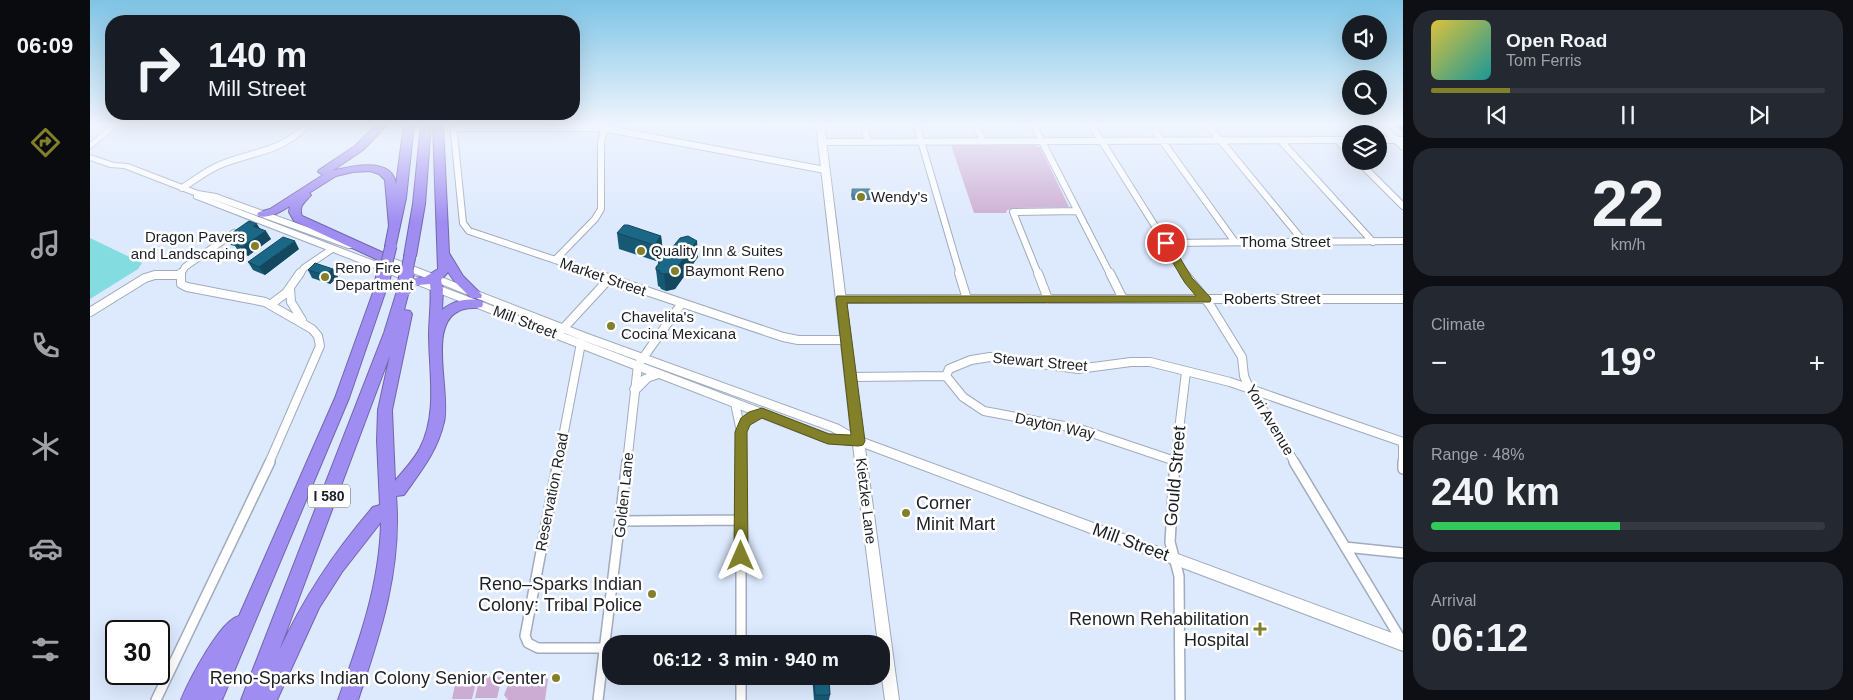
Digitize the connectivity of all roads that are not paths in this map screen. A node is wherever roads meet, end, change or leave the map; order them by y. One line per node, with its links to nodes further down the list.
1 (111, 157): 18 (main road, Mill Street)
2 (251, 157): 21 (street)
3 (346, 157): 27 (highway)
4 (405, 157): 28 (highway, I 580)
5 (423, 157): 43 (highway, I 580, bridge)
6 (439, 157): 34 (highway)
7 (457, 157): 37 (street, Market Street)
8 (601, 157): 37 (street)
9 (758, 157): 19 (street)
10 (824, 157): 19 (main road, Kietzke Lane)
11 (926, 157): 46 (street)
12 (1050, 157): 26 (street)
13 (1111, 157): 33 (street, Yori Avenue)
14 (1174, 157): 30 (street)
15 (1234, 157): 31 (street)
16 (1295, 157): 32 (street)
17 (92, 158): 18 (main road, Mill Street)
18 (125, 166): 23 (main road, Mill Street)
19 (825, 170): 45 (main road, Kietzke Lane)
20 (1367, 170): 25 (street)
21 (199, 176): 23 (street); 24 (street)
22 (322, 179): 27 (highway); 28 (highway); 36 (highway)
23 (174, 184): 24 (main road, Mill Street)
24 (182, 188): 27 (main road, Mill Street)
25 (1403, 206)
26 (1077, 211): 47 (street); 48 (street)
27 (252, 221): 35 (main road, Mill Street); 36 (main road, Mill Street); 38 (street)
28 (395, 228): 80 (highway, I 580, bridge)
29 (1403, 241): 32 (street, Thoma Street)
30 (1235, 242): 31 (street, Thoma Street); 33 (street, Thoma Street)
31 (1304, 242): 32 (street, Thoma Street)
32 (1373, 242)
33 (1166, 243): 49 (street, Yori Avenue)
34 (443, 248): 41 (highway); 44 (highway)
35 (332, 249): 40 (main road, Mill Street); 42 (street)
36 (382, 257): 41 (main road, Mill Street)
37 (555, 260): 39 (street, Market Street)
38 (180, 275): 52 (street); 53 (street)
39 (609, 279): 51 (street, Market Street); 56 (street)
40 (418, 281): 41 (highway)
41 (434, 281): 44 (main road, Mill Street); 55 (highway)
42 (292, 282): 52 (street); 54 (street)
43 (403, 292): 90 (highway, I 580); 92 (highway)
44 (477, 299): 55 (highway); 56 (main road, Mill Street)
45 (841, 299): 46 (street, Roberts Street); 57 (main road, Kietzke Lane)
46 (967, 299): 47 (street, Roberts Street)
47 (1048, 299): 48 (street, Roberts Street)
48 (1123, 299): 49 (street, Roberts Street)
49 (1206, 299): 50 (street, Roberts Street); 65 (street, Yori Avenue)
50 (1403, 299)
51 (682, 303): 57 (street, Market Street); 59 (street, Golden Lane)
52 (270, 305): 54 (street)
53 (90, 312)
54 (310, 326): 87 (street)
55 (437, 331): 73 (highway)
56 (560, 332): 58 (main road, Mill Street); 59 (main road, Mill Street)
57 (845, 340): 63 (main road, Kietzke Lane)
58 (581, 344): 59 (main road, Mill Street); 84 (street, Reservation Road)
59 (640, 361): 61 (main road, Mill Street); 64 (street, Golden Lane); 69 (main road, Mill Street)
60 (1186, 372): 62 (street, Stewart Street); 65 (street, Stewart Street); 71 (street, Gould Street)
61 (660, 374): 64 (main road); 66 (main road, Mill Street)
62 (946, 376): 63 (street); 71 (street, Dayton Way)
63 (851, 377): 69 (main road, Kietzke Lane)
64 (635, 389): 75 (street, Golden Lane)
65 (1253, 391): 70 (street, Stewart Street); 77 (street, Yori Avenue)
66 (735, 403): 67 (main road, Mill Street); 68 (street)
67 (762, 413): 68 (street); 69 (main road, Mill Street)
68 (741, 432): 76 (street)
69 (858, 441): 79 (main road, Mill Street); 95 (main road, Kietzke Lane)
70 (1403, 443): 72 (street)
71 (1175, 461): 79 (street, Gould Street)
72 (1403, 469)
73 (398, 490)
74 (380, 512): 91 (highway)
75 (621, 520): 76 (street); 81 (street, Golden Lane)
76 (741, 520): 82 (street)
77 (1346, 547): 78 (street); 83 (street, Yori Avenue)
78 (1403, 553)
79 (1174, 558): 83 (main road, Mill Street); 96 (street, Gould Street)
80 (250, 610): 88 (highway); 89 (highway, I 580)
81 (607, 635)
82 (741, 635)
83 (1403, 643)
84 (602, 648)
85 (602, 670): 93 (street, Golden Lane)
86 (741, 685): 94 (street)
87 (156, 700)
88 (191, 700)
89 (212, 700)
90 (251, 700)
91 (267, 700)
92 (348, 700)
93 (598, 700)
94 (741, 700)
95 (892, 700)
96 (1180, 700)

